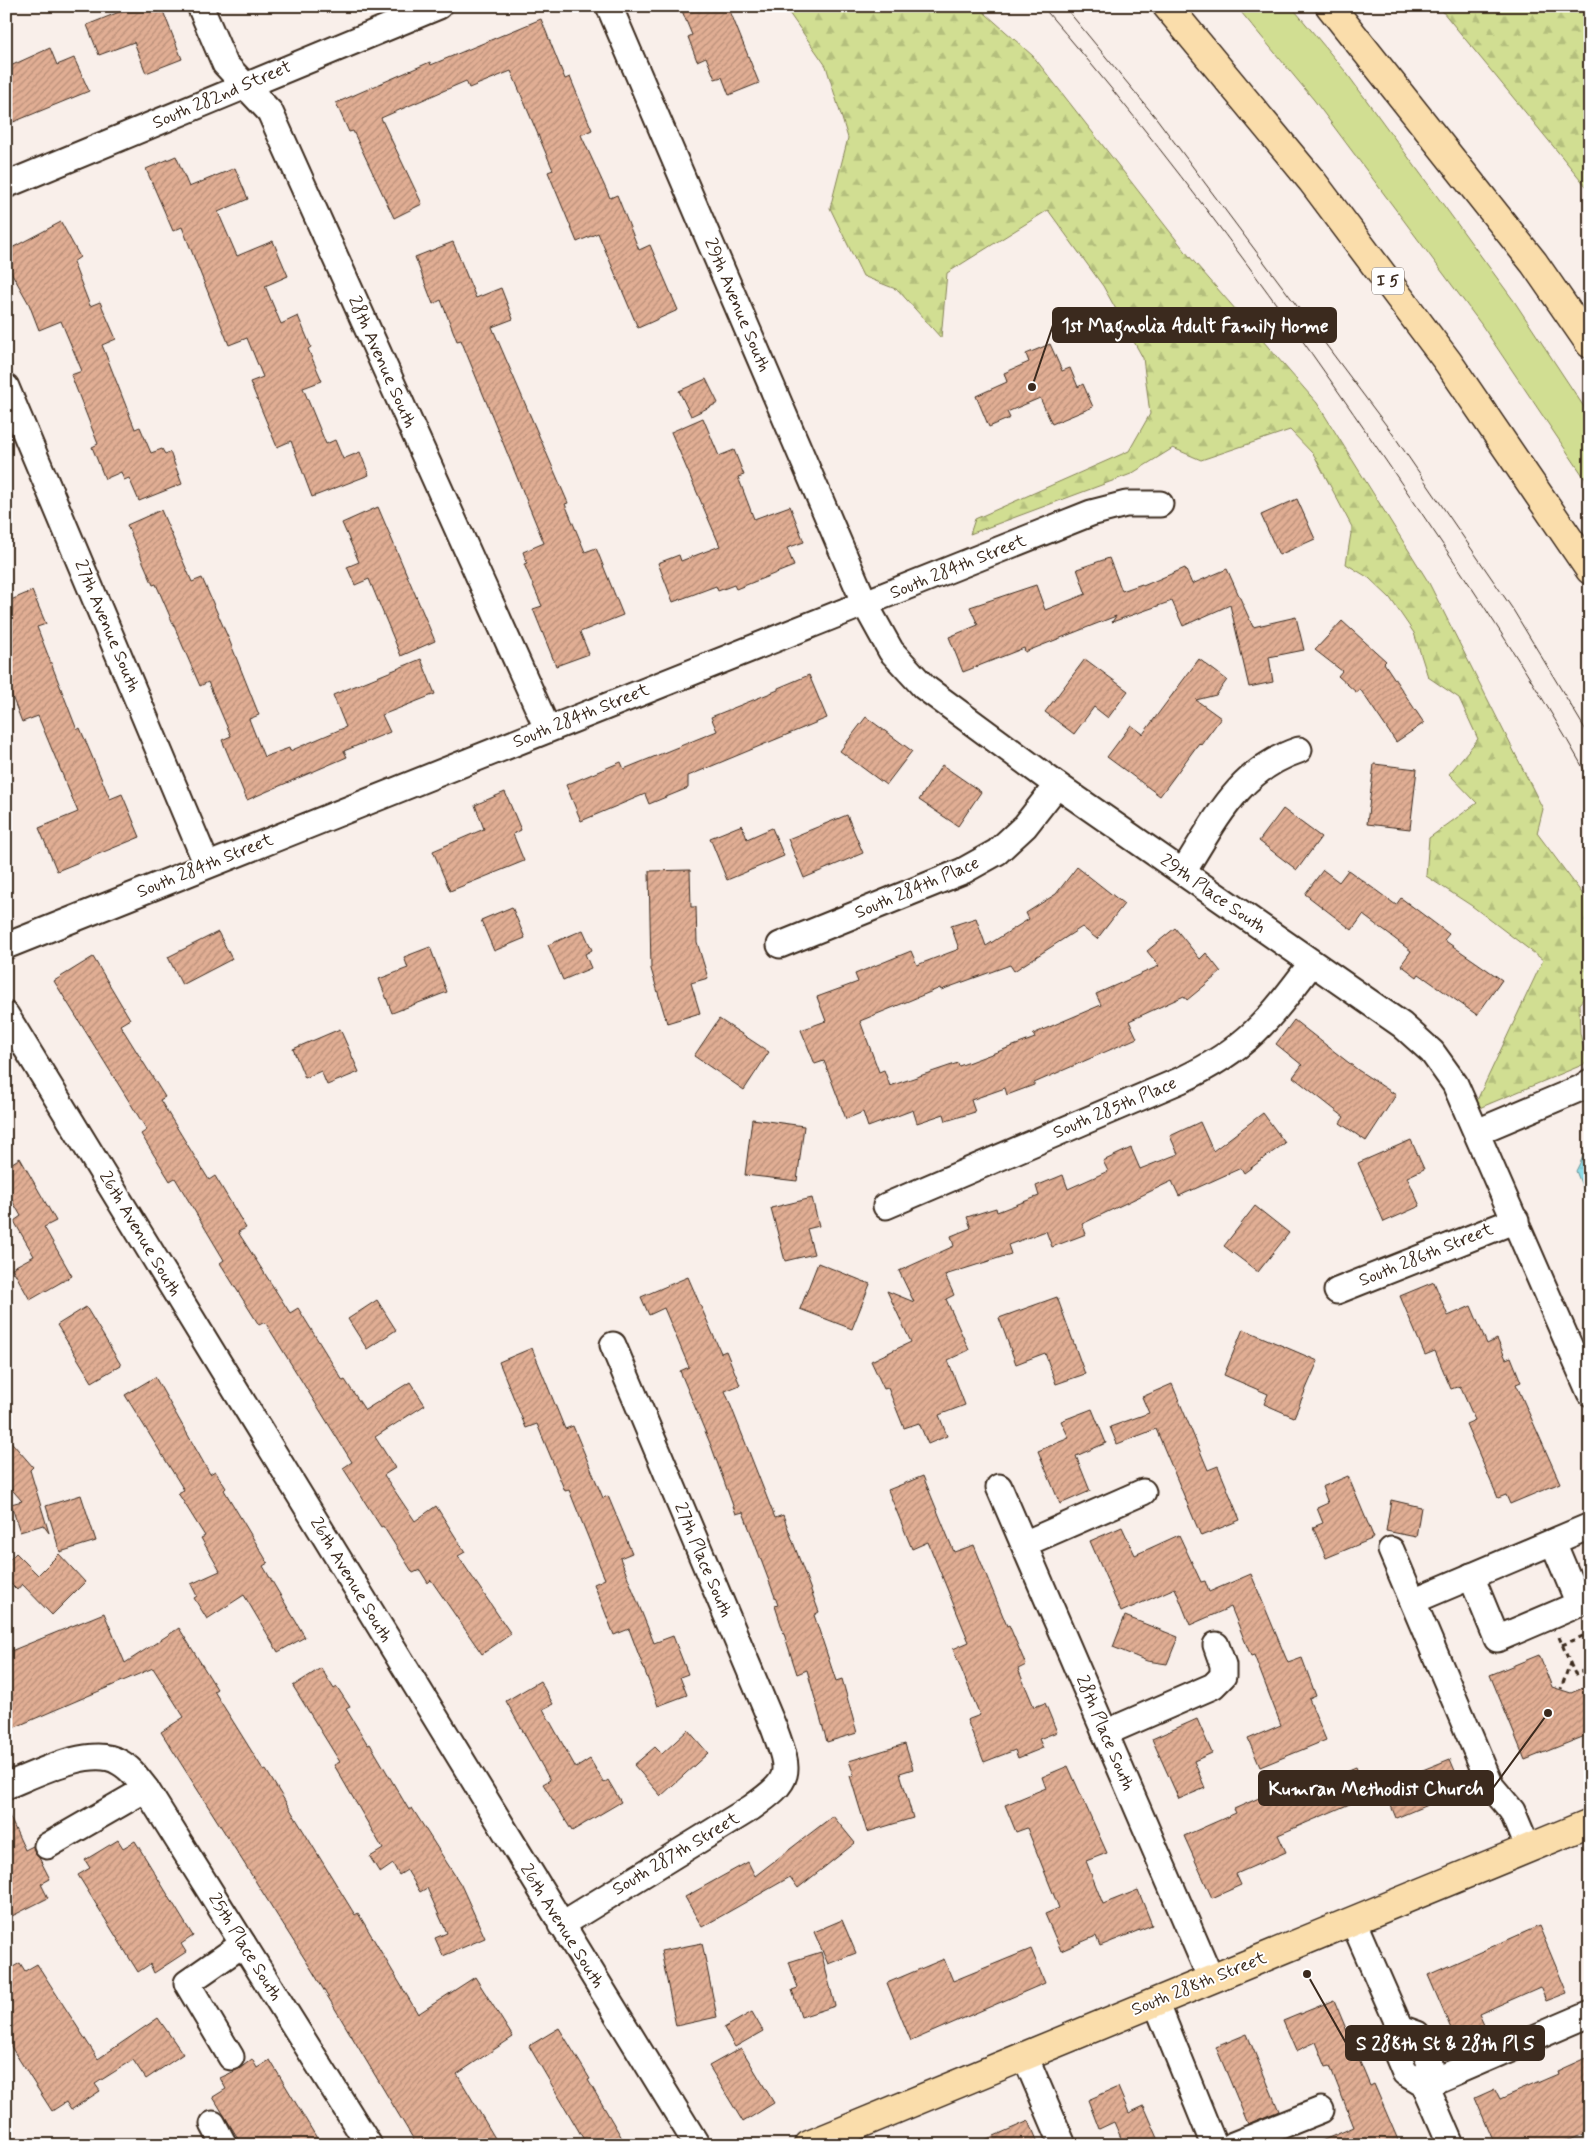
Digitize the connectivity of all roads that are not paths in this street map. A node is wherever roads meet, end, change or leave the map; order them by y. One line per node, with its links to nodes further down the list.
1 (200, 6): 6 (street, 28th Avenue South)
2 (438, 6): 6 (street, South 282nd Street)
3 (609, 6): 12 (street, 29th Avenue South)
4 (1167, 6): 11 (main road, I 5)
5 (1330, 6): 8 (main road)
6 (247, 85): 7 (street, South 282nd Street); 13 (street, 28th Avenue South)
7 (6, 186)
8 (1590, 344)
9 (6, 387): 16 (street, 27th Avenue South)
10 (1160, 504): 12 (street, South 284th Street)
11 (1590, 570)
12 (865, 604): 13 (street, South 284th Street); 15 (street, 29th Place South)
13 (547, 728): 16 (street, South 284th Street)
14 (1299, 750): 17 (street)
15 (1057, 785): 17 (street, 29th Place South); 18 (street, South 284th Place)
16 (207, 866): 19 (street, South 284th Street)
17 (1183, 872): 20 (street, 29th Place South)
18 (780, 944)
19 (6, 946)
20 (1311, 964): 23 (street, 29th Place South); 24 (street, South 285th Place)
21 (6, 1015): 46 (street, 26th Avenue South)
22 (1590, 1082): 23 (street)
23 (1477, 1132): 25 (street, 29th Place South)
24 (886, 1206)
25 (1516, 1220): 26 (street, South 286th Street); 28 (street, 29th Place South)
26 (1337, 1291)
27 (613, 1345): 39 (street, 27th Place South)
28 (1590, 1393)
29 (999, 1487): 33 (street, 28th Place South)
30 (1144, 1492): 33 (street)
31 (1590, 1526): 32 (street)
32 (1553, 1542): 35 (street); 35 (street)
33 (1024, 1544): 38 (street, 28th Place South)
34 (1391, 1550): 36 (street)
35 (1471, 1576): 36 (street)
36 (1412, 1601): 44 (street)
37 (1216, 1645): 38 (street)
38 (1105, 1733): 48 (street, 28th Place South)
39 (785, 1776): 46 (street, South 287th Street)
40 (6, 1786): 41 (street, 25th Place South)
41 (146, 1789): 43 (street); 47 (street, 25th Place South)
42 (1590, 1824): 44 (main road, South 288th Street)
43 (47, 1846)
44 (1528, 1849): 45 (main road, South 288th Street)
45 (1354, 1921): 48 (main road, South 288th Street); 53 (street)
46 (561, 1925): 56 (street, 26th Avenue South)
47 (243, 1944): 52 (street); 55 (street, 25th Place South)
48 (1211, 1979): 49 (main road, South 288th Street)
49 (1156, 2002): 51 (main road, South 288th Street); 59 (street)
50 (1590, 2014): 53 (street)
51 (1025, 2056): 57 (main road, South 288th Street); 58 (street)
52 (231, 2058)
53 (1425, 2085): 61 (street)
54 (1321, 2110): 60 (street)
55 (368, 2145)
56 (698, 2145)
57 (809, 2145)
58 (1063, 2145)
59 (1214, 2145)
60 (1233, 2145)
61 (1451, 2145)

